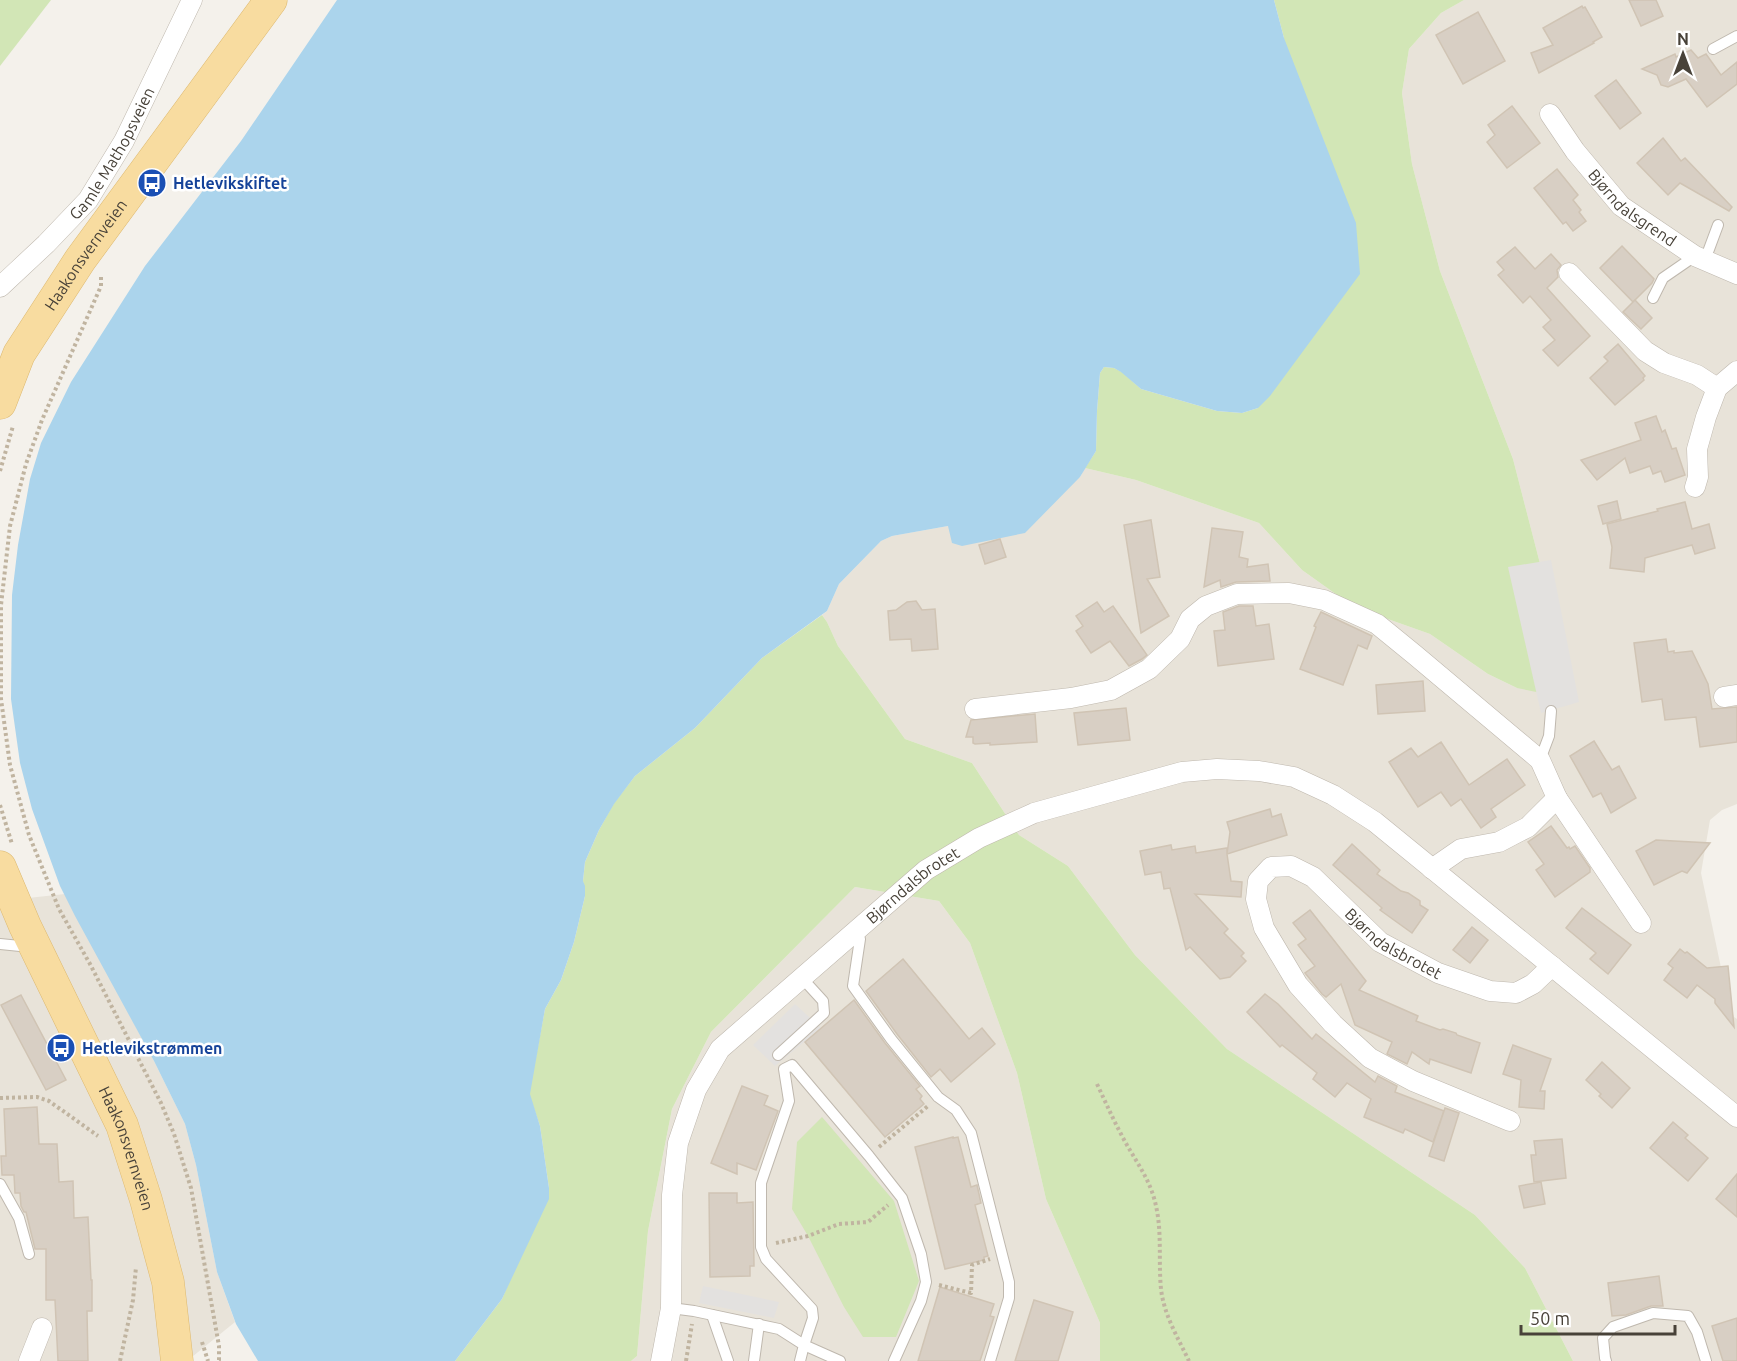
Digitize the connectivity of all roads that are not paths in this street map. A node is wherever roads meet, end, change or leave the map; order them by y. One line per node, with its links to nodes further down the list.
1 (192, 0): 10 (street, Gamle Mathopsveien)
2 (272, 0): 14 (main road, Haakonsvernveien)
3 (1737, 36): 4 (lane)
4 (1713, 49)
5 (1550, 114): 7 (street, Bjørndalsgrend)
6 (1718, 225): 7 (lane)
7 (1700, 258): 9 (street, Bjørndalsgrend); 11 (lane)
8 (1569, 273): 13 (street)
9 (1737, 274)
10 (0, 287)
11 (1653, 298)
12 (1737, 371): 13 (street)
13 (1717, 388): 15 (street)
14 (0, 403)
15 (1695, 487)
16 (975, 709): 18 (street)
17 (1551, 711): 18 (lane)
18 (1540, 760): 19 (street)
19 (1557, 798): 21 (street); 22 (street)
20 (0, 867): 25 (main road, Haakonsvernveien)
21 (1432, 869): 23 (street, Bjørndalsbrotet); 26 (street, Bjørndalsbrotet)
22 (1641, 923)
23 (854, 931): 27 (street, Bjørndalsbrotet); 46 (lane)
24 (0, 944): 25 (lane)
25 (36, 948): 39 (main road, Haakonsvernveien)
26 (1552, 966): 29 (street, Bjørndalsbrotet); 30 (street, Bjørndalsbrotet)
27 (802, 978): 28 (lane); 33 (street, Bjørndalsbrotet)
28 (778, 1055)
29 (1737, 1117)
30 (1510, 1121)
31 (0, 1185): 32 (lane)
32 (29, 1254)
33 (670, 1308): 34 (lane); 40 (street, Bjørndalsbrotet)
34 (712, 1315): 35 (lane); 41 (lane)
35 (759, 1324): 37 (lane); 42 (lane)
36 (42, 1328): 38 (street)
37 (804, 1345): 43 (lane); 44 (lane); 45 (lane)
38 (29, 1361)
39 (177, 1361)
40 (661, 1361)
41 (728, 1361)
42 (754, 1361)
43 (800, 1361)
44 (840, 1361)
45 (894, 1361)
46 (990, 1361)
47 (1606, 1361): 48 (lane)
48 (1706, 1361)

